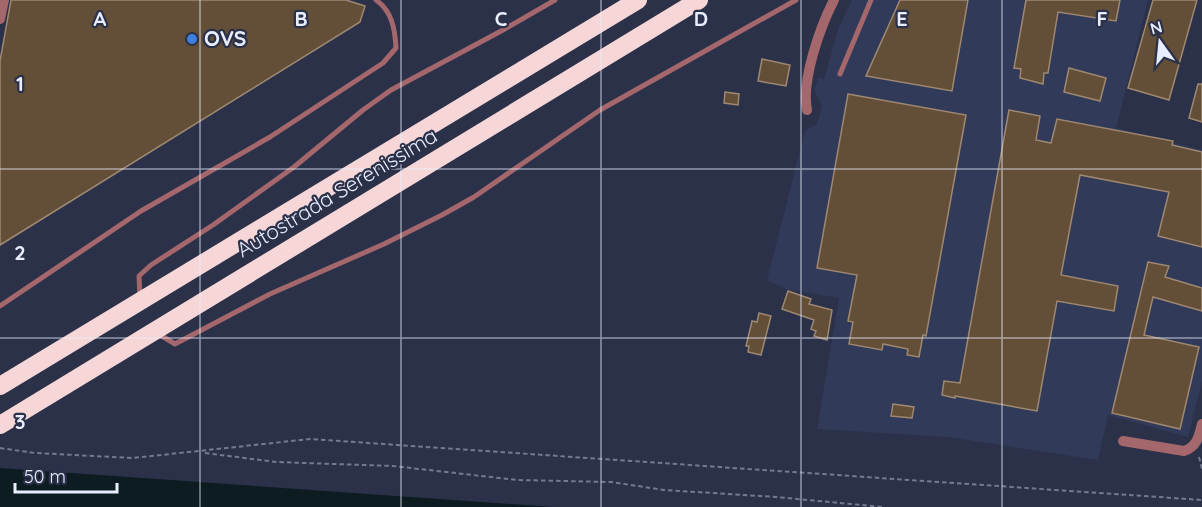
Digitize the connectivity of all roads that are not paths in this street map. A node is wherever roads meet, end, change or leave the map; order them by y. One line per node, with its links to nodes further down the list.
1 (4, 0): 9 (street)
2 (376, 0): 13 (lane)
3 (555, 0): 12 (lane)
4 (638, 0): 12 (highway, Autostrada Serenissima)
5 (699, 0): 14 (highway, Autostrada Serenissima)
6 (796, 0): 14 (lane)
7 (834, 0): 11 (street)
8 (871, 0): 10 (lane)
9 (0, 19)
10 (840, 74)
11 (807, 110)
12 (140, 302): 15 (highway, Autostrada Serenissima)
13 (0, 306)
14 (153, 331): 16 (highway, Autostrada Serenissima)
15 (0, 386)
16 (7, 421)
17 (1202, 424): 18 (street)
18 (1124, 441)

